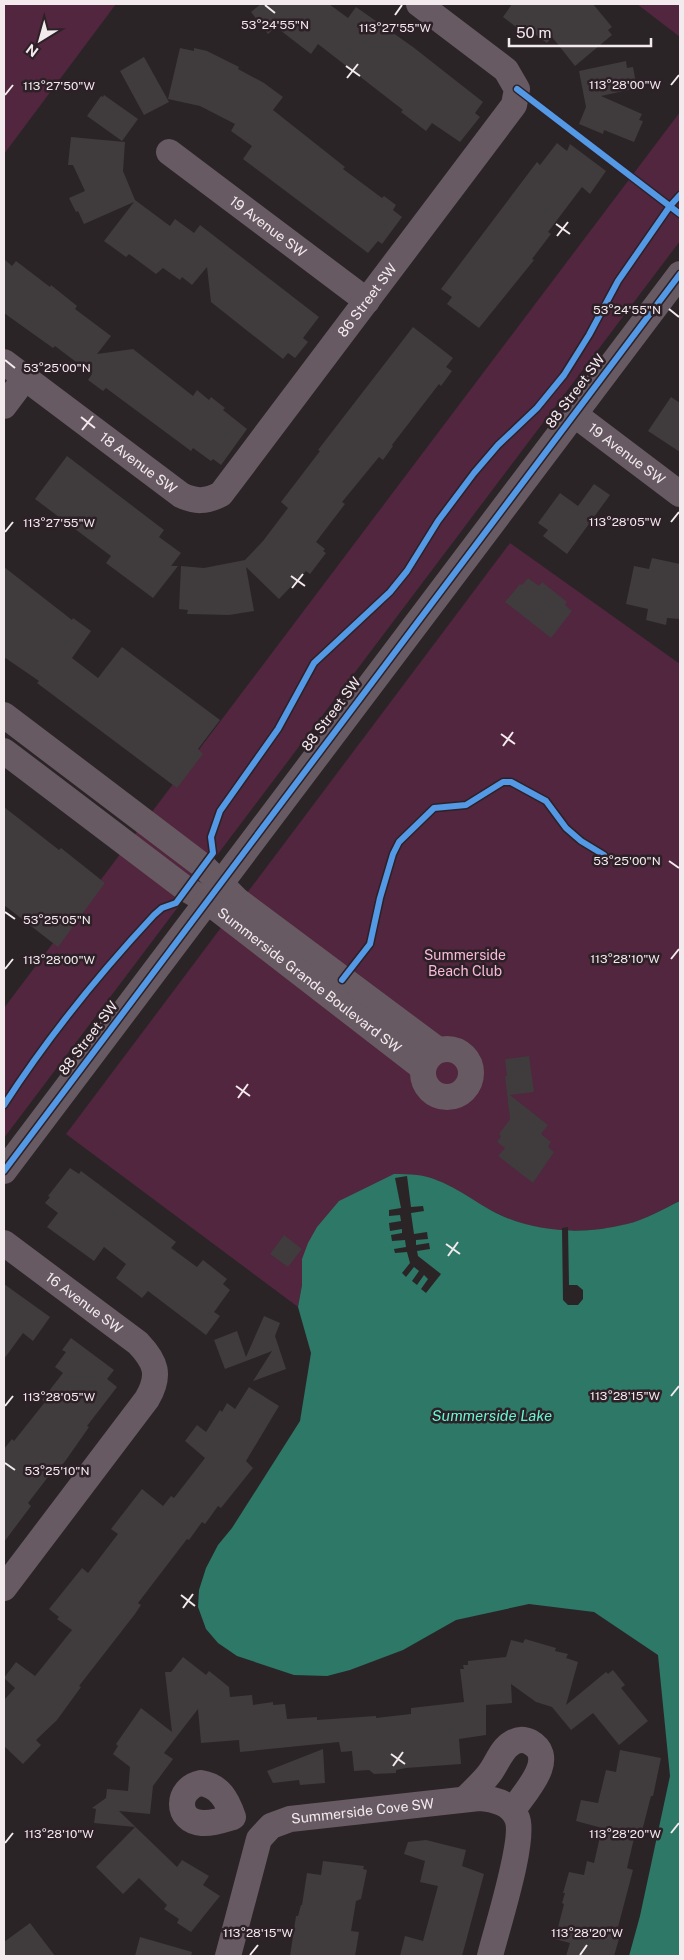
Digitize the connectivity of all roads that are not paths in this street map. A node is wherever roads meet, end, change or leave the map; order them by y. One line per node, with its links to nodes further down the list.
1 (419, 4): 4 (street, 86 Street SW)
2 (169, 152): 4 (street, 19 Avenue SW)
3 (680, 274): 8 (street, 88 Street SW)
4 (367, 301): 10 (street, 86 Street SW)
5 (4, 362): 6 (street, 18 Avenue SW)
6 (25, 378): 7 (street); 10 (street, 18 Avenue SW)
7 (4, 406)
8 (574, 414): 9 (street, 19 Avenue SW); 13 (street, 88 Street SW)
9 (680, 494)
10 (204, 501)
11 (4, 715): 13 (street, Summerside Grande Boulevard SW)
12 (4, 751): 13 (street, Summerside Grande Boulevard SW)
13 (213, 892): 14 (street, Summerside Grande Boulevard SW); 15 (street, 88 Street SW)
14 (430, 1059)
15 (4, 1171)
16 (4, 1243): 17 (street, 16 Avenue SW)
17 (4, 1588)
18 (465, 1799): 19 (street, Summerside Cove SW); 19 (street); 21 (street, Summerside Cove SW)
19 (513, 1810): 23 (street)
20 (233, 1817): 21 (street)
21 (264, 1832): 22 (street)
22 (228, 1956)
23 (490, 1956)

